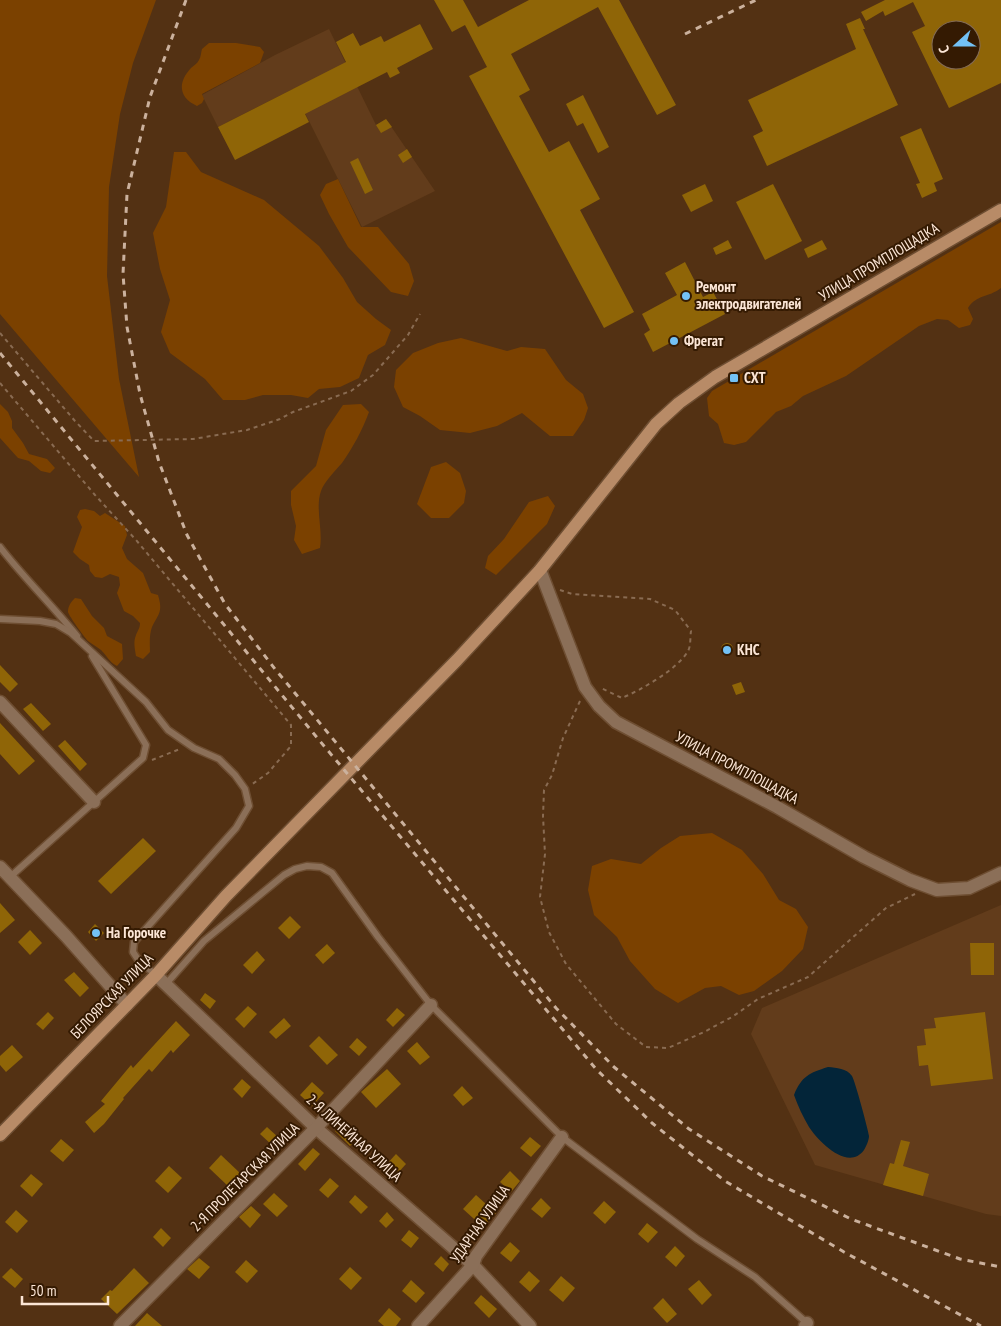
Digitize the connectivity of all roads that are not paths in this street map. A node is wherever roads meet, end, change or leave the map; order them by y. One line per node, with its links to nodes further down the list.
1 (1001, 210): 3 (street, УЛИЦА ПРОМПЛОЩАДКА)
2 (0, 547): 5 (lane)
3 (540, 570): 7 (street, УЛИЦА ПРОМПЛОЩАДКА); 10 (street, УЛИЦА ПРОМПЛОЩАДКА)
4 (0, 619): 5 (lane)
5 (87, 647): 8 (lane); 12 (lane)
6 (0, 702): 8 (street)
7 (350, 770): 12 (street, БЕЛОЯРСКАЯ УЛИЦА)
8 (94, 802): 11 (lane)
9 (0, 867): 11 (street)
10 (1001, 872)
11 (10, 877): 14 (street)
12 (156, 975): 13 (street, 2-Я ЛИНЕЙНАЯ УЛИЦА); 14 (street, БЕЛОЯРСКАЯ УЛИЦА)
13 (166, 984): 15 (lane); 16 (street, 2-Я ЛИНЕЙНАЯ УЛИЦА)
14 (127, 1005): 17 (street, БЕЛОЯРСКАЯ УЛИЦА)
15 (432, 1005): 16 (street, 2-Я ПРОЛЕТАРСКАЯ УЛИЦА); 18 (lane)
16 (316, 1128): 19 (street, 2-Я ЛИНЕЙНАЯ УЛИЦА); 21 (street, 2-Я ПРОЛЕТАРСКАЯ УЛИЦА)
17 (0, 1135)
18 (562, 1137): 19 (street, УДАРНАЯ УЛИЦА); 20 (lane)
19 (473, 1265): 22 (street, УДАРНАЯ УЛИЦА); 23 (street, 2-Я ЛИНЕЙНАЯ УЛИЦА)
20 (807, 1325)
21 (120, 1326)
22 (418, 1326)
23 (530, 1326)

